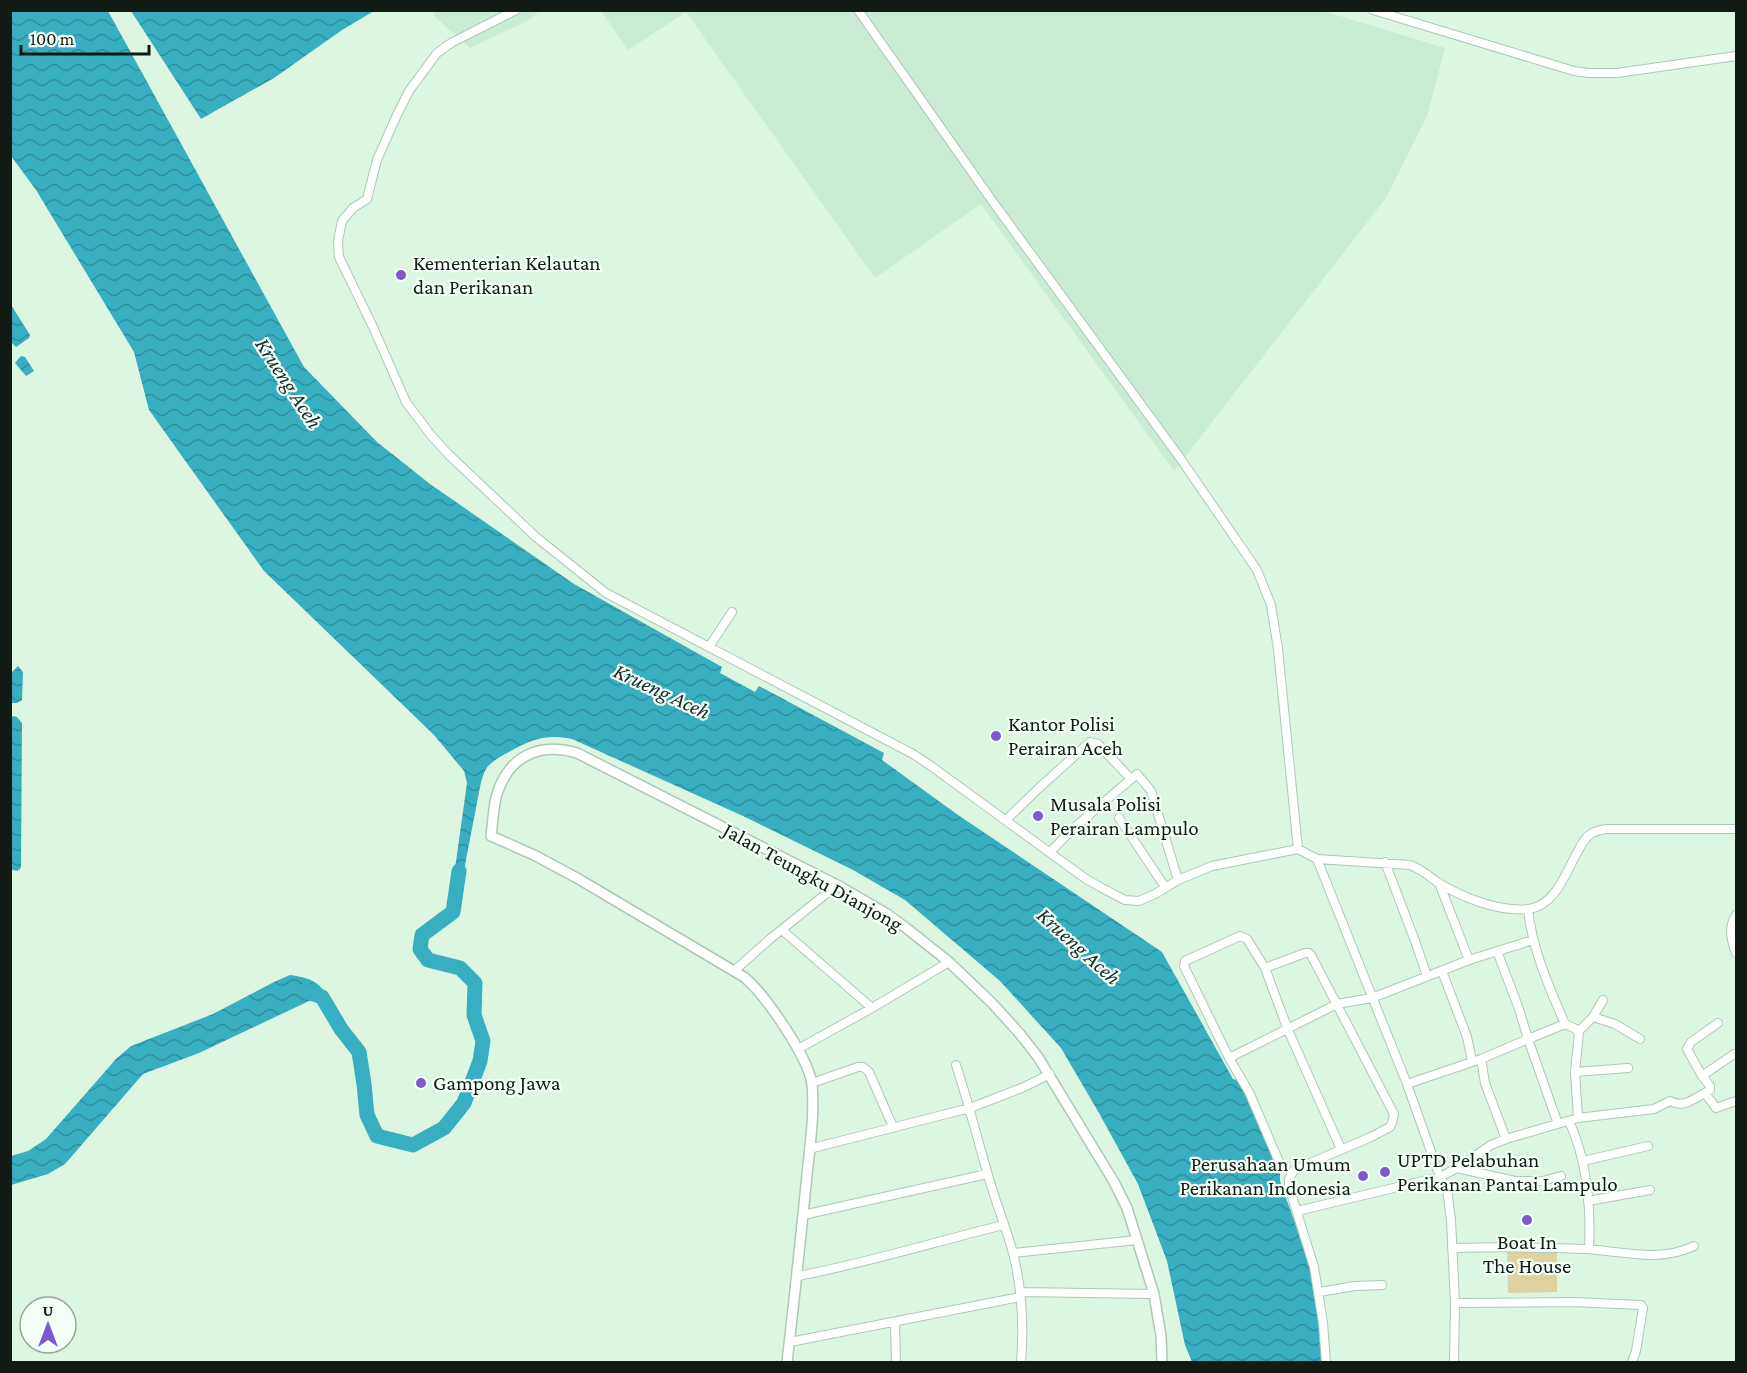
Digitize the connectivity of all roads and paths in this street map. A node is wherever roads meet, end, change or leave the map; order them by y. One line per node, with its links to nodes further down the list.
1 (516, 10): 6 (street)
2 (858, 10): 11 (street)
3 (1373, 10): 4 (street)
4 (1737, 56)
5 (732, 612): 6 (street)
6 (709, 646): 9 (street)
7 (1131, 779): 9 (street); 12 (street); 15 (street)
8 (1119, 818): 18 (street)
9 (1006, 820): 12 (street)
10 (1737, 829): 19 (street)
11 (1298, 849): 13 (street); 15 (street)
12 (1050, 852): 18 (street)
13 (1317, 859): 14 (street); 31 (street)
14 (1385, 862): 16 (street); 30 (street)
15 (1178, 880): 18 (street)
16 (1438, 883): 19 (street); 25 (street)
17 (837, 885): 21 (street); 26 (street, Jalan Teungku Dianjong); 28 (street, Jalan Teungku Dianjong)
18 (1165, 887)
19 (1528, 909): 22 (street)
20 (1737, 915): 24 (street)
21 (783, 930): 28 (street); 34 (street)
22 (1533, 940): 23 (street); 37 (street)
23 (1497, 951): 25 (street); 40 (street)
24 (1737, 953)
25 (1469, 960): 29 (street)
26 (949, 962): 34 (street); 49 (street, Jalan Teungku Dianjong)
27 (1265, 968): 33 (street); 38 (street); 44 (street)
28 (734, 971): 42 (street)
29 (1442, 971): 30 (street); 45 (street)
30 (1427, 976): 31 (street)
31 (1372, 998): 33 (street); 52 (street)
32 (1604, 999): 35 (street)
33 (1336, 1004): 38 (street); 63 (street)
34 (872, 1008): 42 (street)
35 (1593, 1017): 39 (street); 41 (street)
36 (1718, 1023): 50 (street)
37 (1565, 1024): 39 (street); 40 (street)
38 (1288, 1030): 44 (street); 63 (street)
39 (1578, 1032): 48 (street)
40 (1527, 1039): 45 (street); 58 (street)
41 (1640, 1039)
42 (798, 1049): 51 (street)
43 (1734, 1053): 50 (street)
44 (1229, 1058): 65 (street)
45 (1476, 1060): 52 (street); 60 (street)
46 (956, 1065): 55 (street)
47 (1628, 1068): 48 (street)
48 (1575, 1072): 56 (street)
49 (1050, 1074): 55 (street); 75 (street, Jalan Teungku Dianjong)
50 (1702, 1076): 53 (street)
51 (812, 1083): 59 (street); 62 (street)
52 (1407, 1084): 69 (street)
53 (1705, 1093): 54 (street); 56 (street)
54 (1737, 1101)
55 (970, 1108): 59 (street); 67 (street)
56 (1578, 1118): 57 (street)
57 (1569, 1121): 58 (street); 64 (street)
58 (1558, 1124): 60 (street)
59 (893, 1127): 62 (street)
60 (1506, 1139): 66 (street)
61 (1648, 1146): 64 (street)
62 (809, 1149): 73 (street)
63 (1341, 1149): 72 (street)
64 (1583, 1161): 71 (street)
65 (1280, 1164)
66 (1457, 1168): 68 (street); 69 (street)
67 (987, 1174): 73 (street); 74 (street)
68 (1561, 1176)
69 (1440, 1177): 72 (street); 77 (street)
70 (1650, 1190): 71 (street)
71 (1588, 1201): 78 (street)
72 (1297, 1211): 82 (street)
73 (803, 1215): 80 (street)
74 (1004, 1225): 79 (street); 80 (street)
75 (1137, 1240): 79 (street); 83 (street, Jalan Teungku Dianjong)
76 (1694, 1246): 78 (street)
77 (1452, 1248): 78 (street); 85 (street)
78 (1589, 1249)
79 (1012, 1253): 84 (street)
80 (798, 1276): 87 (street)
81 (1382, 1285): 82 (street)
82 (1319, 1292): 92 (street)
83 (1154, 1294): 84 (street); 91 (street, Jalan Teungku Dianjong)
84 (1020, 1295): 86 (street); 90 (street)
85 (1455, 1303): 93 (street); 94 (street)
86 (895, 1322): 87 (street); 89 (street)
87 (790, 1342): 88 (street)
88 (787, 1362)
89 (896, 1362)
90 (1021, 1362)
91 (1162, 1362)
92 (1326, 1362)
93 (1454, 1362)
94 (1632, 1362)

